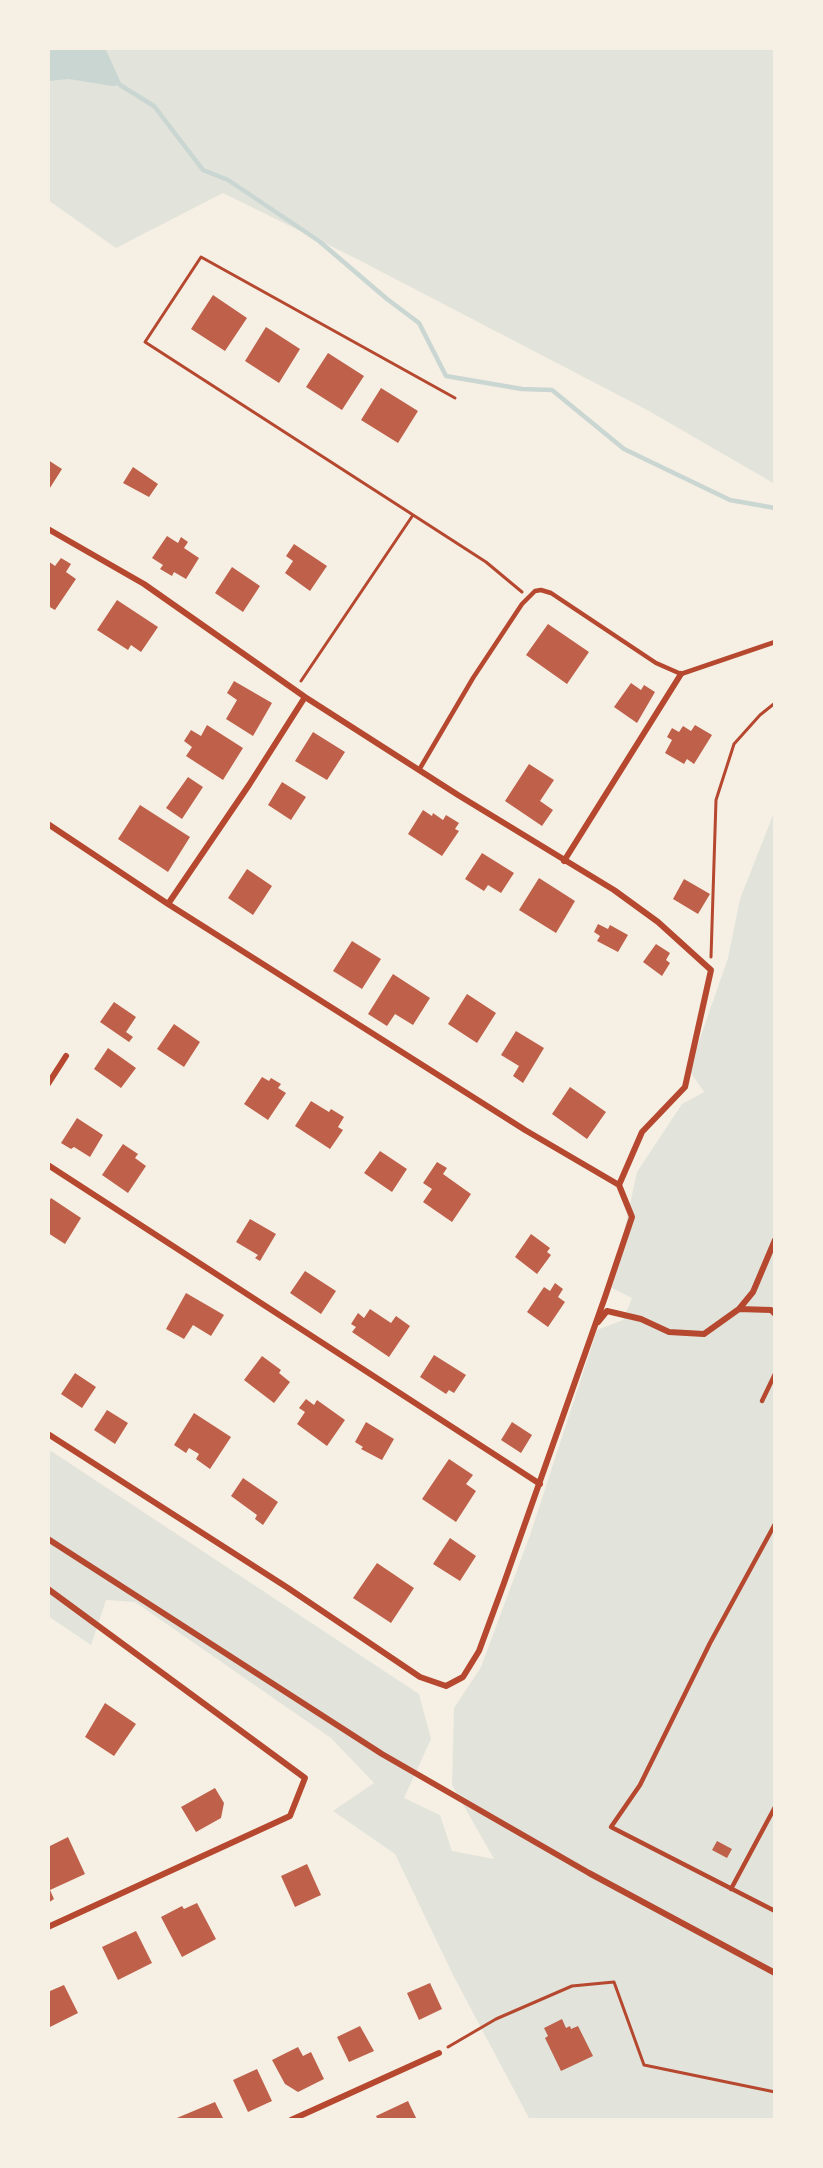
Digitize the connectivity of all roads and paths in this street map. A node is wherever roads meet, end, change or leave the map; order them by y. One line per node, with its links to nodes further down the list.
1 (455, 398): 2 (path)
2 (413, 514): 4 (path); 7 (path)
3 (48, 529): 7 (street)
4 (528, 597): 6 (lane); 10 (lane)
5 (775, 642): 6 (lane)
6 (681, 674): 12 (street)
7 (295, 690): 8 (street)
8 (305, 697): 10 (street); 13 (street)
9 (775, 703): 14 (path)
10 (419, 770): 12 (street)
11 (48, 824): 13 (street)
12 (564, 861): 14 (street)
13 (168, 904): 18 (street)
14 (711, 970): 18 (street)
15 (66, 1056): 16 (street)
16 (48, 1084)
17 (48, 1165): 26 (street)
18 (619, 1185): 22 (street)
19 (775, 1240): 20 (street)
20 (739, 1310): 21 (street); 22 (street)
21 (775, 1314)
22 (594, 1326): 26 (street)
23 (775, 1374): 24 (lane)
24 (762, 1401)
25 (48, 1434): 26 (street)
26 (540, 1484)
27 (775, 1524): 31 (lane)
28 (48, 1539): 34 (street)
29 (48, 1589): 33 (street)
30 (775, 1807): 31 (lane)
31 (731, 1889): 32 (lane)
32 (775, 1911)
33 (48, 1927)
34 (775, 1973)
35 (439, 2052): 36 (path); 37 (street)
36 (775, 2092)
37 (291, 2120)

